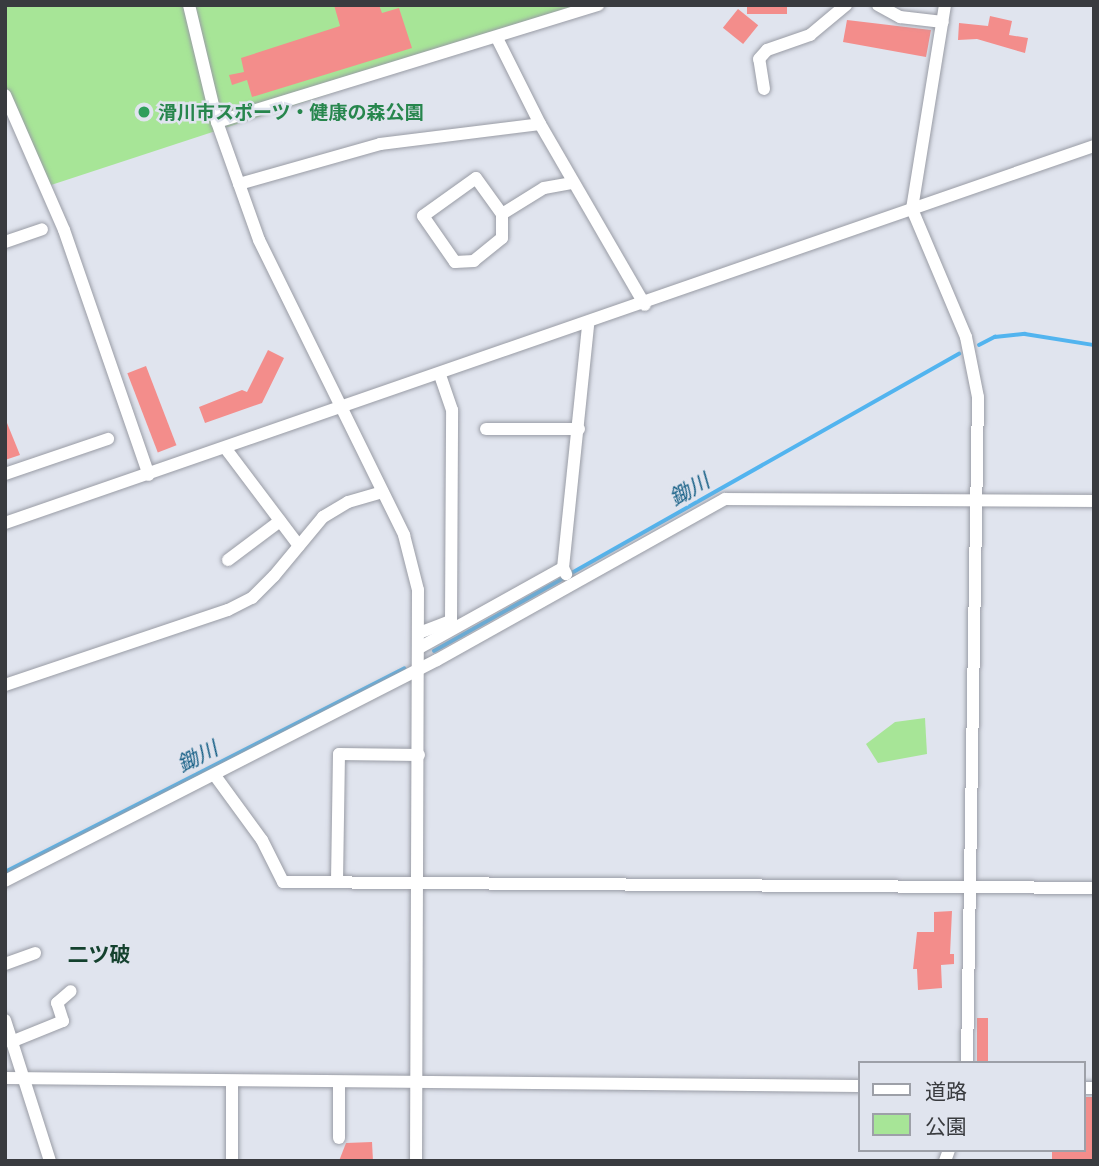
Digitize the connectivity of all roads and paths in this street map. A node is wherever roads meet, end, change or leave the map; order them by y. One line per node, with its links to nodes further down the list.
1 (189, 5): 10 (street)
2 (598, 5): 7 (street)
3 (846, 5): 8 (street)
4 (878, 5): 6 (street)
5 (945, 5): 6 (street)
6 (943, 22): 15 (street)
7 (497, 38): 10 (street); 11 (street)
8 (764, 89)
9 (5, 94): 28 (street)
10 (217, 122): 14 (street)
11 (540, 124): 13 (street); 14 (street)
12 (1094, 146): 15 (street)
13 (573, 183): 16 (street); 19 (street)
14 (239, 184): 22 (street)
15 (912, 209): 19 (street); 30 (street)
16 (502, 214): 16 (street)
17 (42, 229): 18 (street)
18 (5, 242)
19 (645, 305): 20 (street)
20 (588, 325): 21 (street); 24 (street)
21 (440, 375): 22 (street); 37 (street)
22 (340, 409): 26 (street); 29 (street)
23 (486, 429): 24 (street)
24 (579, 429): 36 (street)
25 (108, 439): 27 (street)
26 (226, 449): 28 (street); 32 (street)
27 (5, 474)
28 (149, 475): 33 (street)
29 (383, 492): 34 (street); 37 (street)
30 (976, 500): 31 (street); 36 (street); 46 (street)
31 (1094, 501)
32 (280, 521): 34 (street); 35 (street)
33 (5, 523)
34 (299, 546): 40 (street)
35 (228, 559)
36 (567, 577): 38 (street); 39 (street)
37 (419, 634): 38 (street)
38 (419, 648): 39 (street)
39 (420, 668): 41 (street); 42 (street)
40 (5, 685)
41 (419, 755): 43 (street); 45 (street)
42 (216, 777): 44 (street); 45 (street)
43 (419, 880): 45 (street); 46 (street); 58 (street)
44 (5, 881)
45 (337, 881)
46 (972, 886): 47 (street); 53 (street)
47 (1094, 888)
48 (35, 953): 49 (street)
49 (5, 964)
50 (71, 991): 52 (street)
51 (5, 1020): 52 (street)
52 (12, 1042): 54 (street)
53 (967, 1061)
54 (23, 1077): 55 (street); 56 (street); 61 (street)
55 (5, 1078)
56 (232, 1082): 57 (street); 62 (street)
57 (339, 1083): 58 (street); 60 (street)
58 (417, 1084): 59 (street); 63 (street)
59 (858, 1086)
60 (339, 1138)
61 (50, 1161)
62 (232, 1161)
63 (416, 1161)

